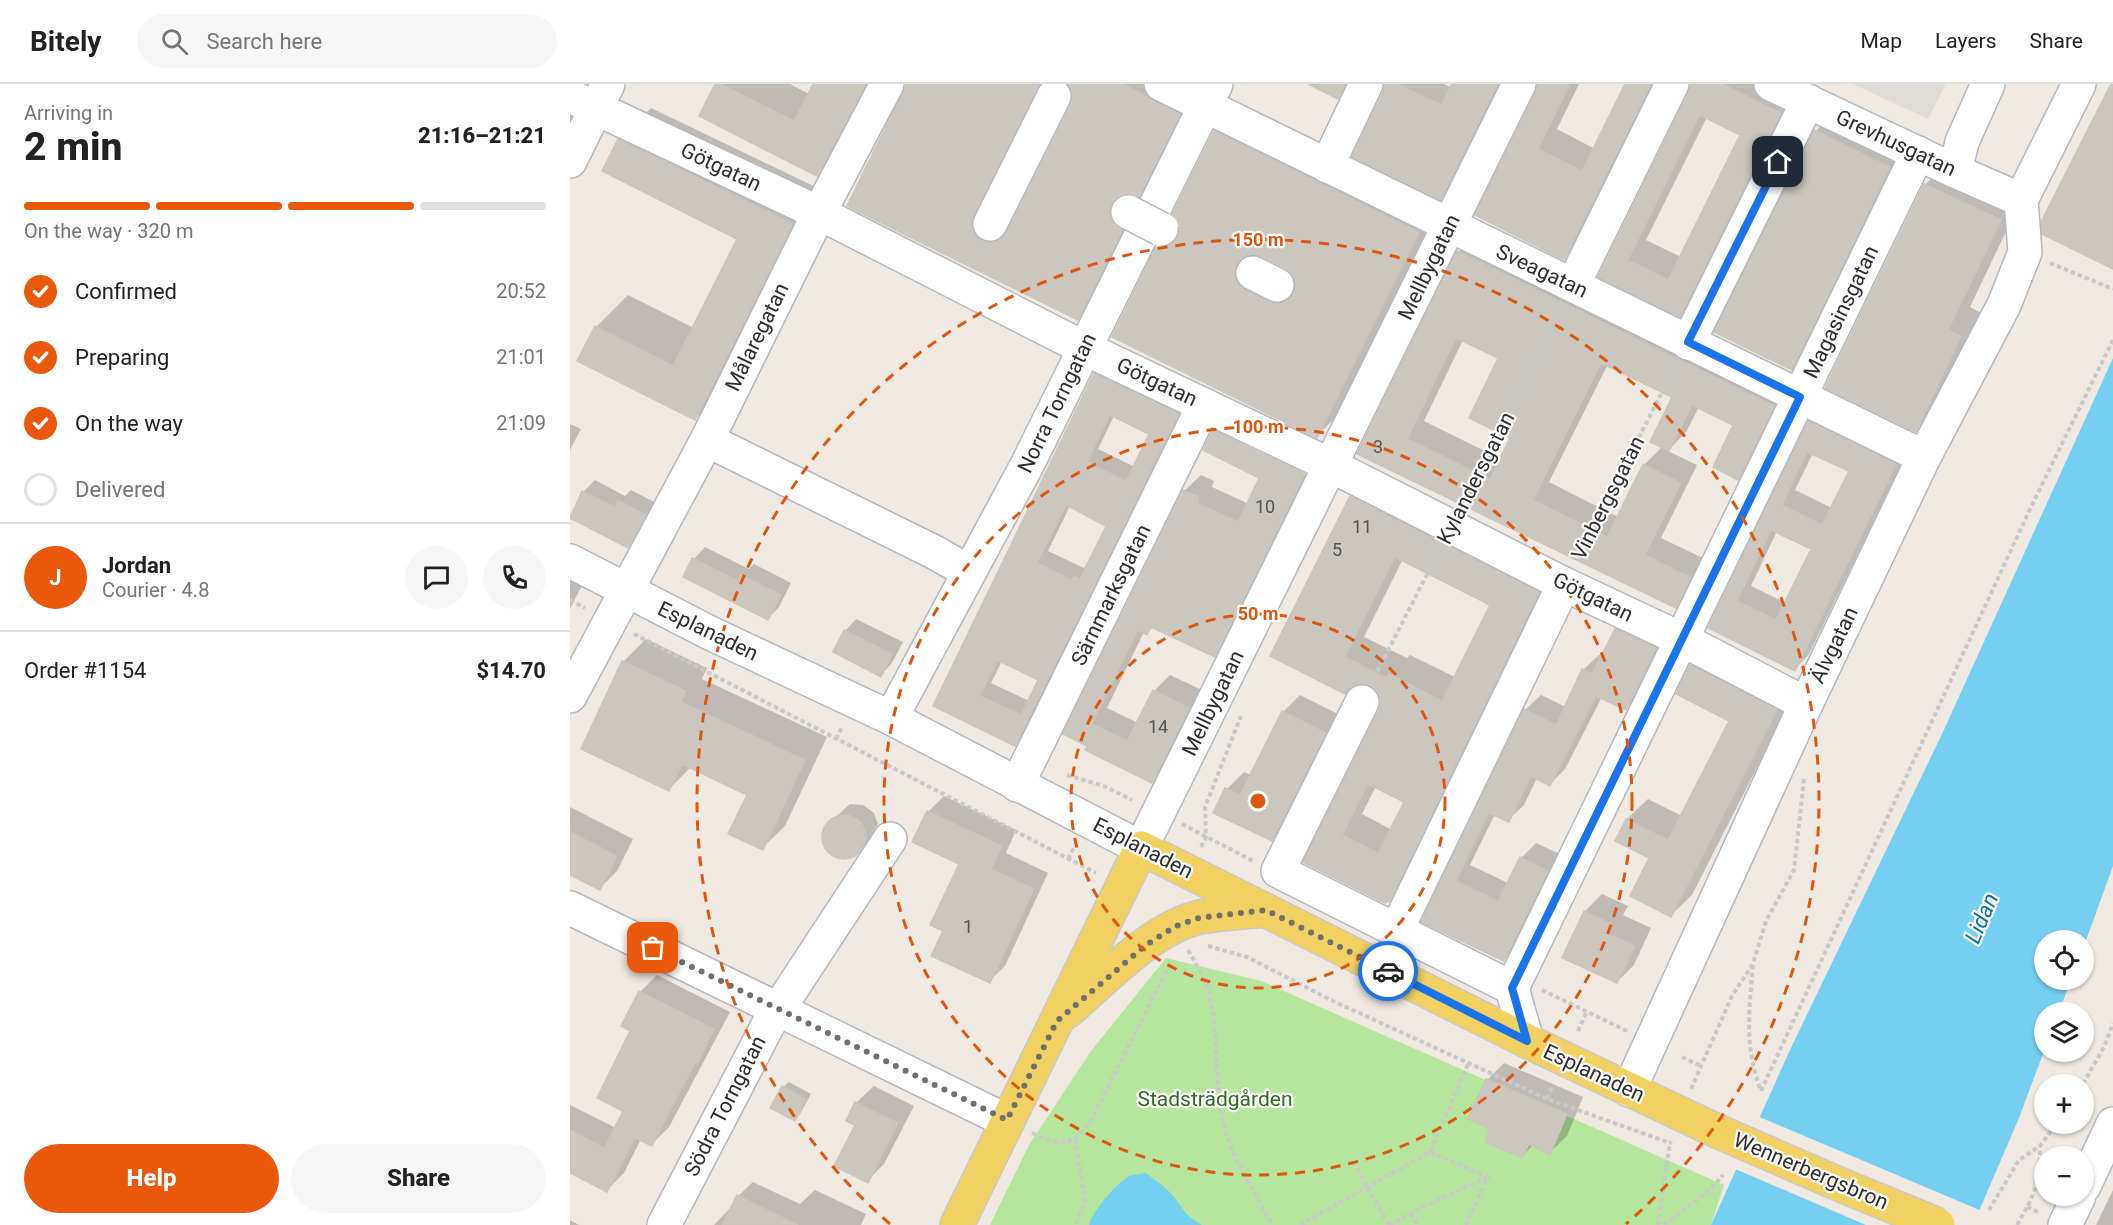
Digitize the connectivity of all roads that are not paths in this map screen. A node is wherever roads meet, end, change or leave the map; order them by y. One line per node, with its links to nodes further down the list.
1 (887, 84): 19 (street, Målaregatan)
2 (1161, 84): 9 (street, Sveagatan)
3 (1366, 84): 15 (street)
4 (1519, 84): 21 (street, Mellbygatan)
5 (1672, 84): 23 (street)
6 (1771, 84): 12 (street, Grevhusgatan)
7 (1988, 84): 16 (street)
8 (2079, 84): 17 (street)
9 (1211, 95): 15 (street, Sveagatan); 25 (street, Norra Torngatan)
10 (591, 96): 14 (street); 19 (street, Götgatan)
11 (1054, 96): 20 (street)
12 (1808, 101): 13 (street, Grevhusgatan); 24 (street)
13 (1918, 153): 16 (street, Grevhusgatan); 26 (street, Magasinsgatan)
14 (570, 160)
15 (1327, 166): 21 (street, Sveagatan)
16 (1955, 171): 17 (street, Grevhusgatan)
17 (2021, 200): 29 (street, Älvgatan)
18 (1128, 212): 22 (street, bridge)
19 (819, 213): 25 (street, Götgatan); 28 (street, Målaregatan)
20 (990, 224)
21 (1449, 227): 23 (street, Sveagatan); 30 (street, Mellbygatan)
22 (1161, 229)
23 (1573, 285): 24 (street, Sveagatan)
24 (1688, 342): 26 (street, Sveagatan)
25 (1084, 348): 27 (street, Götgatan); 32 (street, Norra Torngatan)
26 (1800, 397): 29 (street, Sveagatan); 35 (street, Magasinsgatan)
27 (1204, 405): 30 (street, Götgatan); 40 (street, Särnmarksgatan)
28 (707, 440): 32 (street); 34 (street, Målaregatan)
29 (1924, 458): 38 (street, Älvgatan)
30 (1330, 465): 33 (street, Götgatan); 42 (street, Mellbygatan)
31 (570, 561): 34 (street, Esplanaden)
32 (969, 572): 39 (street, Norra Torngatan)
33 (1564, 584): 35 (street, Götgatan); 45 (street, Vinbergsgatan)
34 (627, 590): 36 (street, Målaregatan); 39 (street, Esplanaden)
35 (1683, 640): 38 (street, Götgatan); 46 (street, Magasinsgatan)
36 (570, 696)
37 (1362, 702): 45 (street)
38 (1806, 704): 50 (street, Älvgatan)
39 (891, 718): 40 (street, Esplanaden)
40 (1017, 785): 42 (street, Esplanaden)
41 (890, 839): 47 (street, Södra Torngatan)
42 (1142, 848): 44 (main road, Esplanaden); 48 (main road, Mellbygatan)
43 (570, 908): 47 (street)
44 (1266, 910): 48 (main road); 49 (main road, Esplanaden)
45 (1397, 929): 46 (street)
46 (1515, 983): 49 (street)
47 (778, 1009): 51 (street); 56 (street, Södra Torngatan)
48 (1057, 1021): 51 (main road, Mellbygatan)
49 (1527, 1041): 50 (main road, Esplanaden)
50 (1629, 1090): 53 (main road, Esplanaden)
51 (1007, 1120): 57 (main road, Mellbygatan)
52 (2113, 1124): 54 (street)
53 (1717, 1131): 58 (main road, Wennerbergsbron, bridge)
54 (2094, 1165)
55 (2074, 1206): 59 (street)
56 (664, 1225)
57 (957, 1225)
58 (1938, 1225)
59 (2065, 1225)

